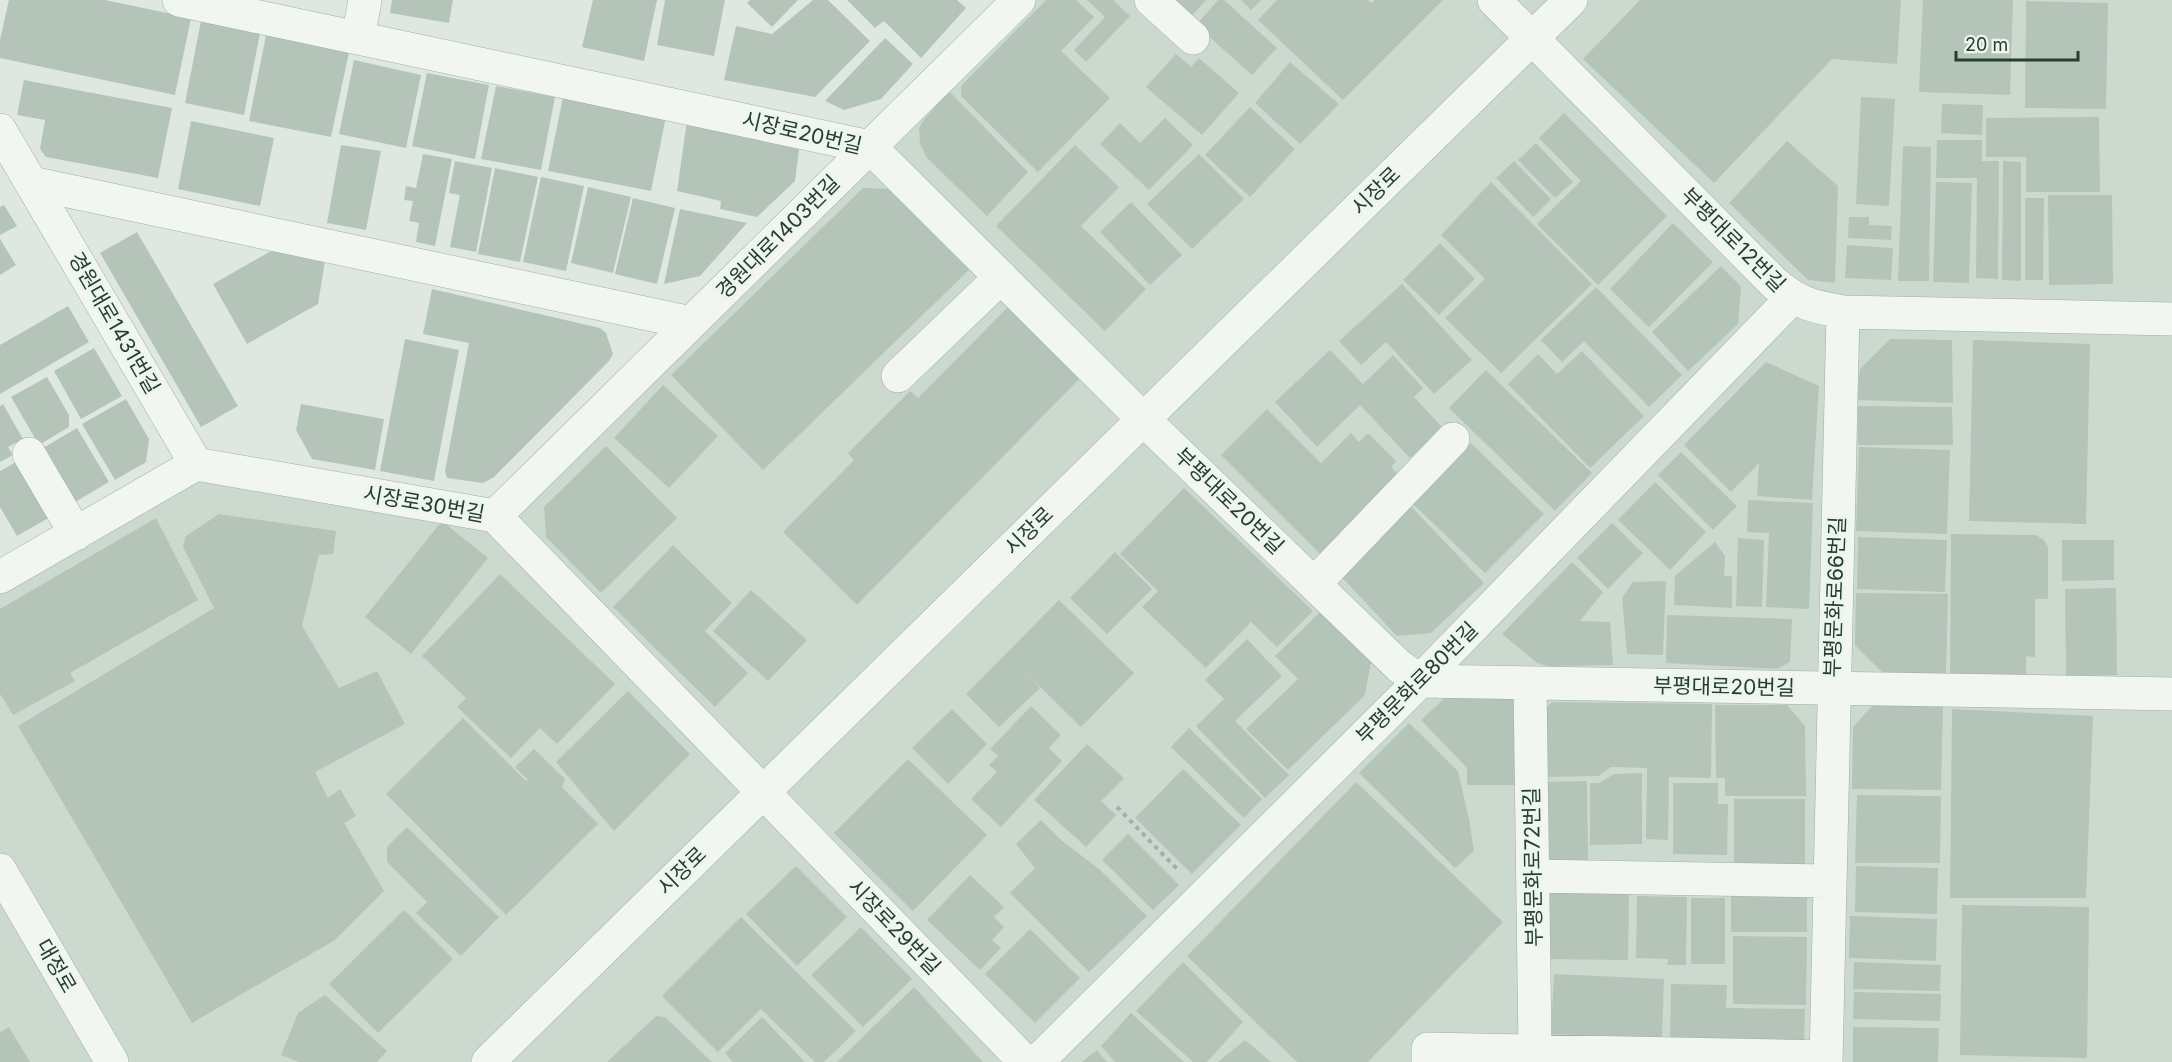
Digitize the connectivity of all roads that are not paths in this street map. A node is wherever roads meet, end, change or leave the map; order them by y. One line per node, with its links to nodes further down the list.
1 (179, 0): 7 (street, 시장로20번길)
2 (365, 0): 7 (street)
3 (1019, 0): 11 (street, 경원대로1403번길)
4 (1151, 0): 8 (street)
5 (1494, 0): 9 (street, 부평대로12번길)
6 (1571, 0): 9 (street, 시장로)
7 (358, 38): 11 (street, 시장로20번길)
8 (1193, 38)
9 (1533, 38): 14 (street, 부평대로12번길); 19 (street, 시장로)
10 (0, 130): 12 (street, 경원대로1431번길)
11 (870, 147): 13 (street, 시장로20번길); 17 (street, 경원대로1403번길)
12 (31, 183): 17 (street); 22 (street, 경원대로1431번길)
13 (1001, 277): 18 (street); 19 (street, 시장로20번길)
14 (1792, 298): 15 (street, 부평대로12번길); 27 (street, 부평문화로80번길)
15 (1843, 312): 16 (street, 부평대로12번길); 29 (street, 부평문화로66번길)
16 (2172, 319)
17 (691, 323): 23 (street, 경원대로1403번길)
18 (898, 376)
19 (1143, 419): 26 (street, 부평대로20번길); 31 (street, 시장로)
20 (1453, 439): 26 (street)
21 (30, 454): 24 (street)
22 (196, 464): 23 (street, 시장로30번길); 24 (street)
23 (495, 516): 31 (street, 시장로30번길)
24 (76, 534): 25 (street)
25 (0, 578)
26 (1314, 584): 27 (street, 부평대로20번길)
27 (1420, 681): 28 (street, 부평대로20번길); 40 (street, 부평문화로80번길)
28 (1530, 683): 29 (street, 부평대로20번길); 33 (street, 부평문화로72번길)
29 (1833, 688): 30 (street, 부평대로20번길); 34 (street, 부평문화로66번길)
30 (2172, 694)
31 (763, 792): 38 (street, 시장로); 39 (street, 시장로29번길)
32 (0, 870): 37 (street, 대정로)
33 (1533, 876): 34 (street); 35 (street, 부평문화로72번길)
34 (1828, 881): 36 (street, 부평문화로66번길)
35 (1535, 1050): 36 (street, 부평문화로66번길); 41 (street)
36 (1826, 1059)
37 (112, 1062)
38 (488, 1062)
39 (1025, 1062)
40 (1037, 1062)
41 (1428, 1062)

